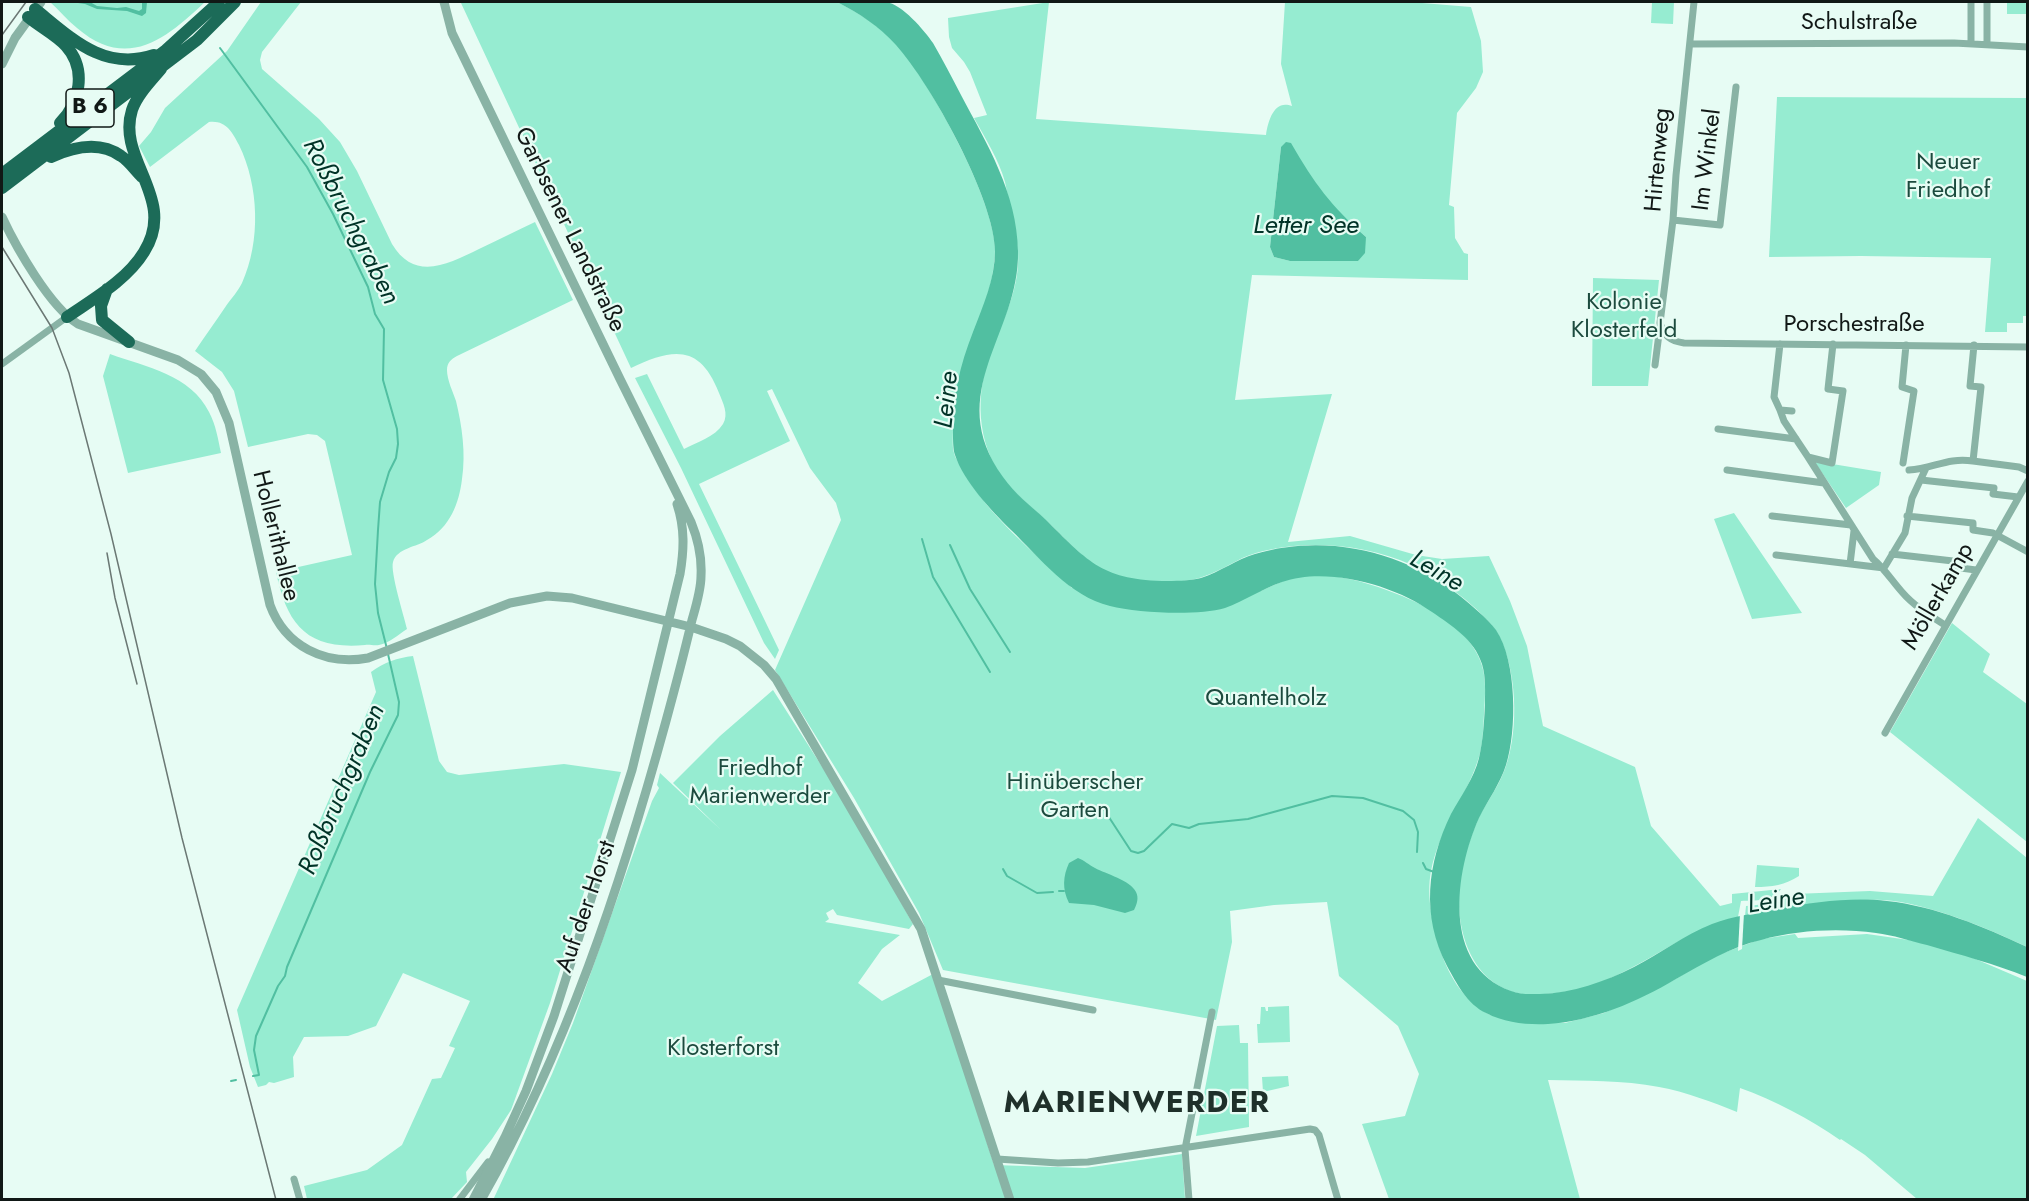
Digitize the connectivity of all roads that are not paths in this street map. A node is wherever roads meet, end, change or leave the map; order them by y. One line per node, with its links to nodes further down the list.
1 (219, 2): 12 (highway, B 6)
2 (235, 2): 14 (highway, B 6)
3 (444, 2): 44 (street, Garbsener Landstraße)
4 (1694, 2): 8 (street, Hirtenweg)
5 (1971, 2): 9 (street)
6 (1987, 2): 10 (street)
7 (34, 9): 12 (highway); 13 (street); 17 (highway)
8 (1690, 44): 9 (street, Schulstraße); 21 (street, Hirtenweg)
9 (1971, 44): 10 (street, Schulstraße)
10 (1987, 44): 11 (street, Schulstraße)
11 (2028, 47)
12 (166, 50): 17 (highway, B 6)
13 (2, 64)
14 (161, 69): 16 (highway, B 6); 18 (highway)
15 (1736, 87): 21 (street, Im Winkel)
16 (34, 164): 18 (highway); 19 (highway, B 6)
17 (13, 165): 19 (highway, B 6)
18 (144, 179): 22 (highway)
19 (2, 181)
20 (2, 217): 23 (street)
21 (1673, 220): 24 (street, Hirtenweg)
22 (107, 289): 23 (highway); 25 (highway)
23 (67, 317): 25 (street, Hollerithallee); 31 (street)
24 (1660, 322): 26 (street, Porschestraße); 32 (street, Hirtenweg)
25 (129, 342): 59 (street, Hollerithallee)
26 (1780, 344): 27 (street, Porschestraße); 33 (street)
27 (1833, 344): 28 (street, Porschestraße); 37 (street)
28 (1906, 345): 29 (street, Porschestraße); 39 (street)
29 (1974, 345): 30 (street, Porschestraße); 38 (street)
30 (2028, 347)
31 (2, 364)
32 (1655, 365)
33 (1780, 410): 34 (street); 36 (street)
34 (1791, 411)
35 (1718, 429): 36 (street)
36 (1796, 439): 37 (street)
37 (1808, 457): 47 (street)
38 (1973, 461): 40 (street); 43 (street)
39 (1903, 462)
40 (1926, 468): 42 (street); 45 (street)
41 (1727, 470): 47 (street)
42 (1908, 470)
43 (2028, 471)
44 (666, 474): 59 (street, Garbsener Landstraße); 61 (street, Garbsener Landstraße)
45 (1920, 480): 48 (street); 50 (street)
46 (2028, 481): 48 (street, Möllerkamp)
47 (1824, 483): 51 (street)
48 (2018, 497): 52 (street, Möllerkamp)
49 (1772, 516): 51 (street)
50 (1907, 516): 52 (street); 54 (street)
51 (1854, 530): 56 (street); 57 (street)
52 (1997, 535): 53 (street); 58 (street, Möllerkamp)
53 (2028, 552)
54 (1892, 554): 57 (street); 58 (street)
55 (1776, 555): 56 (street)
56 (1850, 564): 57 (street)
57 (1884, 568): 60 (street)
58 (1976, 570): 60 (street, Möllerkamp)
59 (669, 621): 61 (street); 66 (street, Auf der Horst)
60 (1945, 625): 62 (street, Möllerkamp)
61 (691, 627): 63 (street); 73 (street, Auf der Horst)
62 (1885, 733)
63 (938, 980): 64 (street); 68 (street)
64 (1093, 1010)
65 (1212, 1012): 67 (street)
66 (505, 1137): 71 (street, Auf der Horst); 72 (street, Auf der Horst)
67 (1185, 1149): 68 (street); 75 (street); 76 (street)
68 (997, 1159): 74 (street)
69 (294, 1179): 70 (street)
70 (300, 1200)
71 (459, 1200)
72 (473, 1200)
73 (483, 1200)
74 (1010, 1200)
75 (1189, 1200)
76 (1338, 1200)

